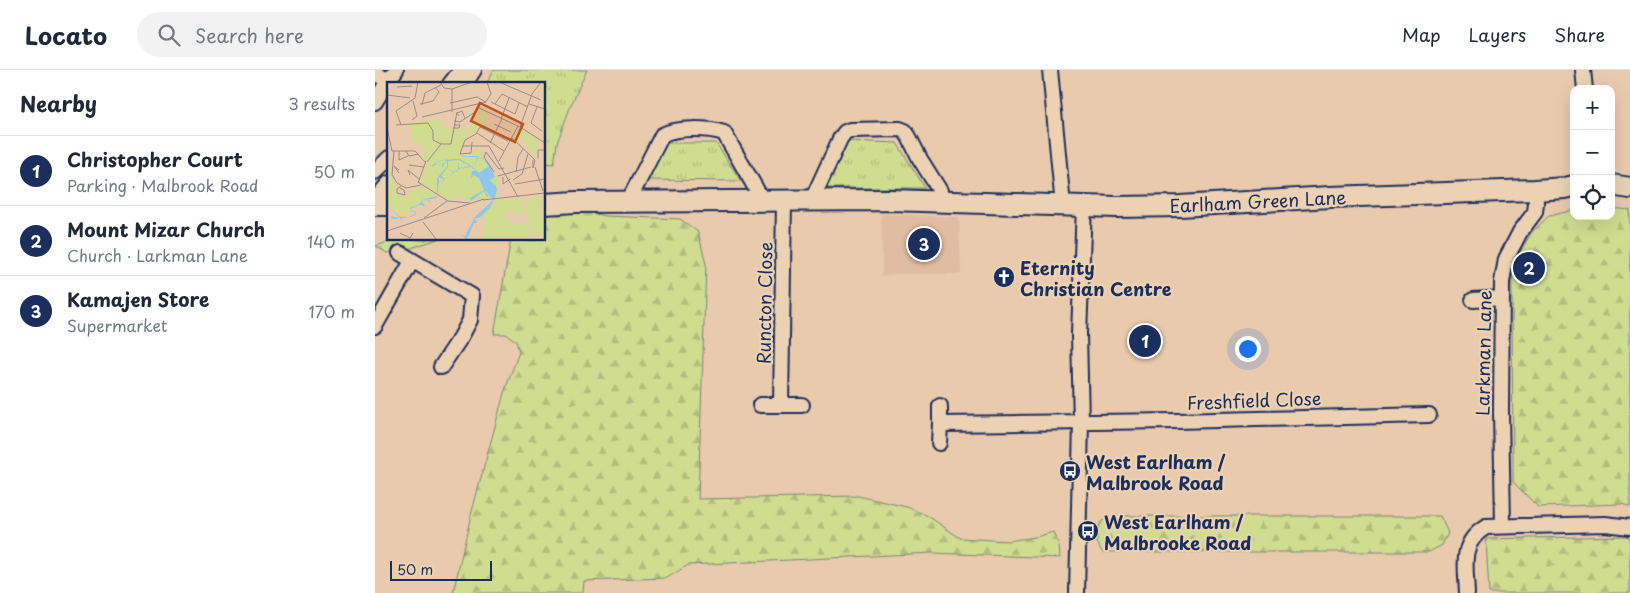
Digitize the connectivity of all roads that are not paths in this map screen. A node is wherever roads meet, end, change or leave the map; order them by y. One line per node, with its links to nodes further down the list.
1 (461, 70): 7 (street)
2 (474, 70): 8 (street)
3 (1050, 70): 26 (street)
4 (1583, 70): 10 (street)
5 (375, 73): 6 (street)
6 (392, 76)
7 (452, 82)
8 (466, 82)
9 (387, 84): 11 (street)
10 (1585, 85)
11 (375, 102)
12 (387, 160): 13 (street)
13 (375, 172)
14 (387, 185): 19 (street)
15 (1615, 186): 17 (street)
16 (1570, 187): 18 (street, Earlham Green Lane)
17 (1630, 188)
18 (1535, 190): 27 (street, Earlham Green Lane); 30 (street, Larkman Lane)
19 (375, 199)
20 (812, 200): 22 (street, Earlham Green Lane); 23 (street, Earlham Green Lane); 23 (street)
21 (763, 201): 22 (street, Earlham Green Lane); 24 (street, Earlham Green Lane); 24 (street)
22 (783, 201): 35 (street, Runcton Close)
23 (941, 201): 26 (street, Earlham Green Lane)
24 (628, 202): 25 (street, Earlham Green Lane)
25 (545, 204)
26 (1063, 206): 27 (street, Earlham Green Lane)
27 (1084, 206): 39 (street)
28 (400, 253): 29 (street)
29 (413, 261): 32 (street); 33 (street)
30 (1502, 298): 31 (street); 42 (street, Larkman Lane)
31 (1473, 300)
32 (375, 326)
33 (441, 367)
34 (760, 405): 35 (street)
35 (781, 405): 36 (street)
36 (802, 405)
37 (940, 406): 40 (street)
38 (1429, 414): 39 (street, Freshfield Close)
39 (1081, 423): 40 (street, Freshfield Close); 44 (street)
40 (939, 424): 41 (street)
41 (939, 443)
42 (1503, 525): 43 (street); 45 (street)
43 (1630, 527)
44 (1077, 593)
45 (1467, 593)

